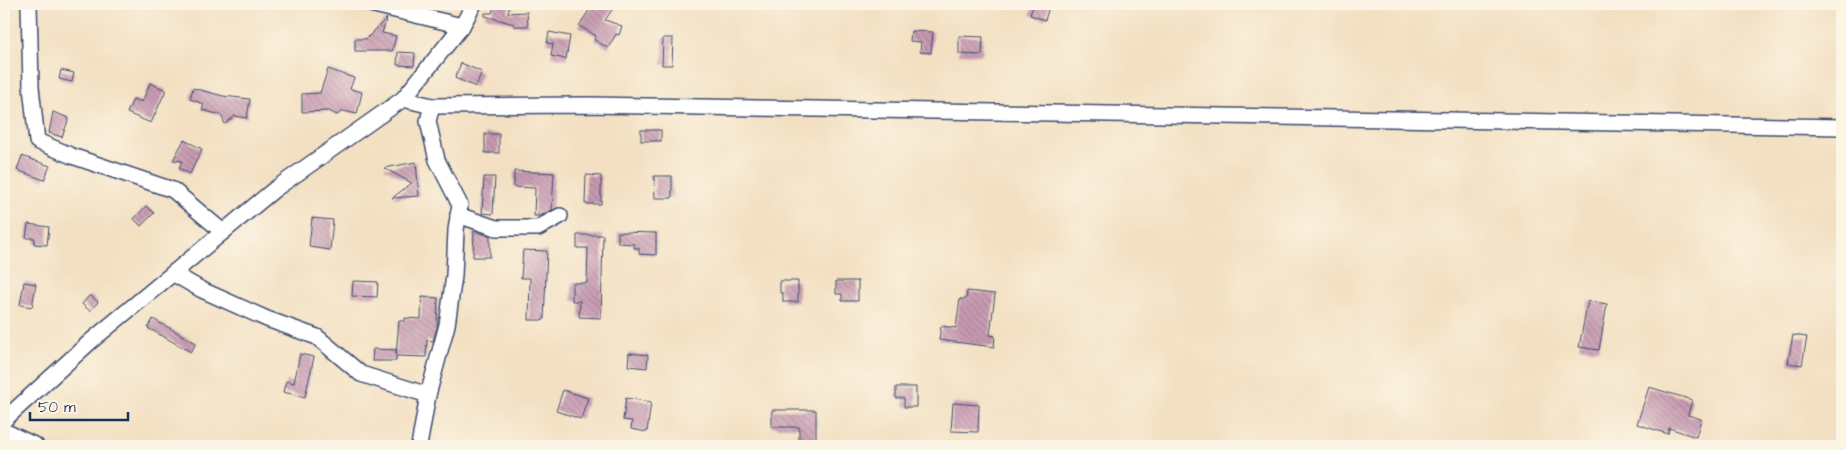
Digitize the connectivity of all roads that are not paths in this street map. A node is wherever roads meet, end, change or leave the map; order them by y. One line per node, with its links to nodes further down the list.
1 (28, 4): 10 (street)
2 (370, 4): 4 (street)
3 (474, 4): 4 (street)
4 (462, 26): 5 (street)
5 (403, 99): 6 (street); 10 (street)
6 (432, 106): 7 (street); 8 (street)
7 (1842, 127)
8 (458, 215): 9 (street); 12 (street)
9 (560, 216)
10 (223, 232): 11 (street)
11 (174, 274): 12 (street); 13 (street)
12 (428, 395): 16 (street)
13 (4, 420)
14 (4, 431): 15 (street)
15 (36, 446)
16 (419, 446)

